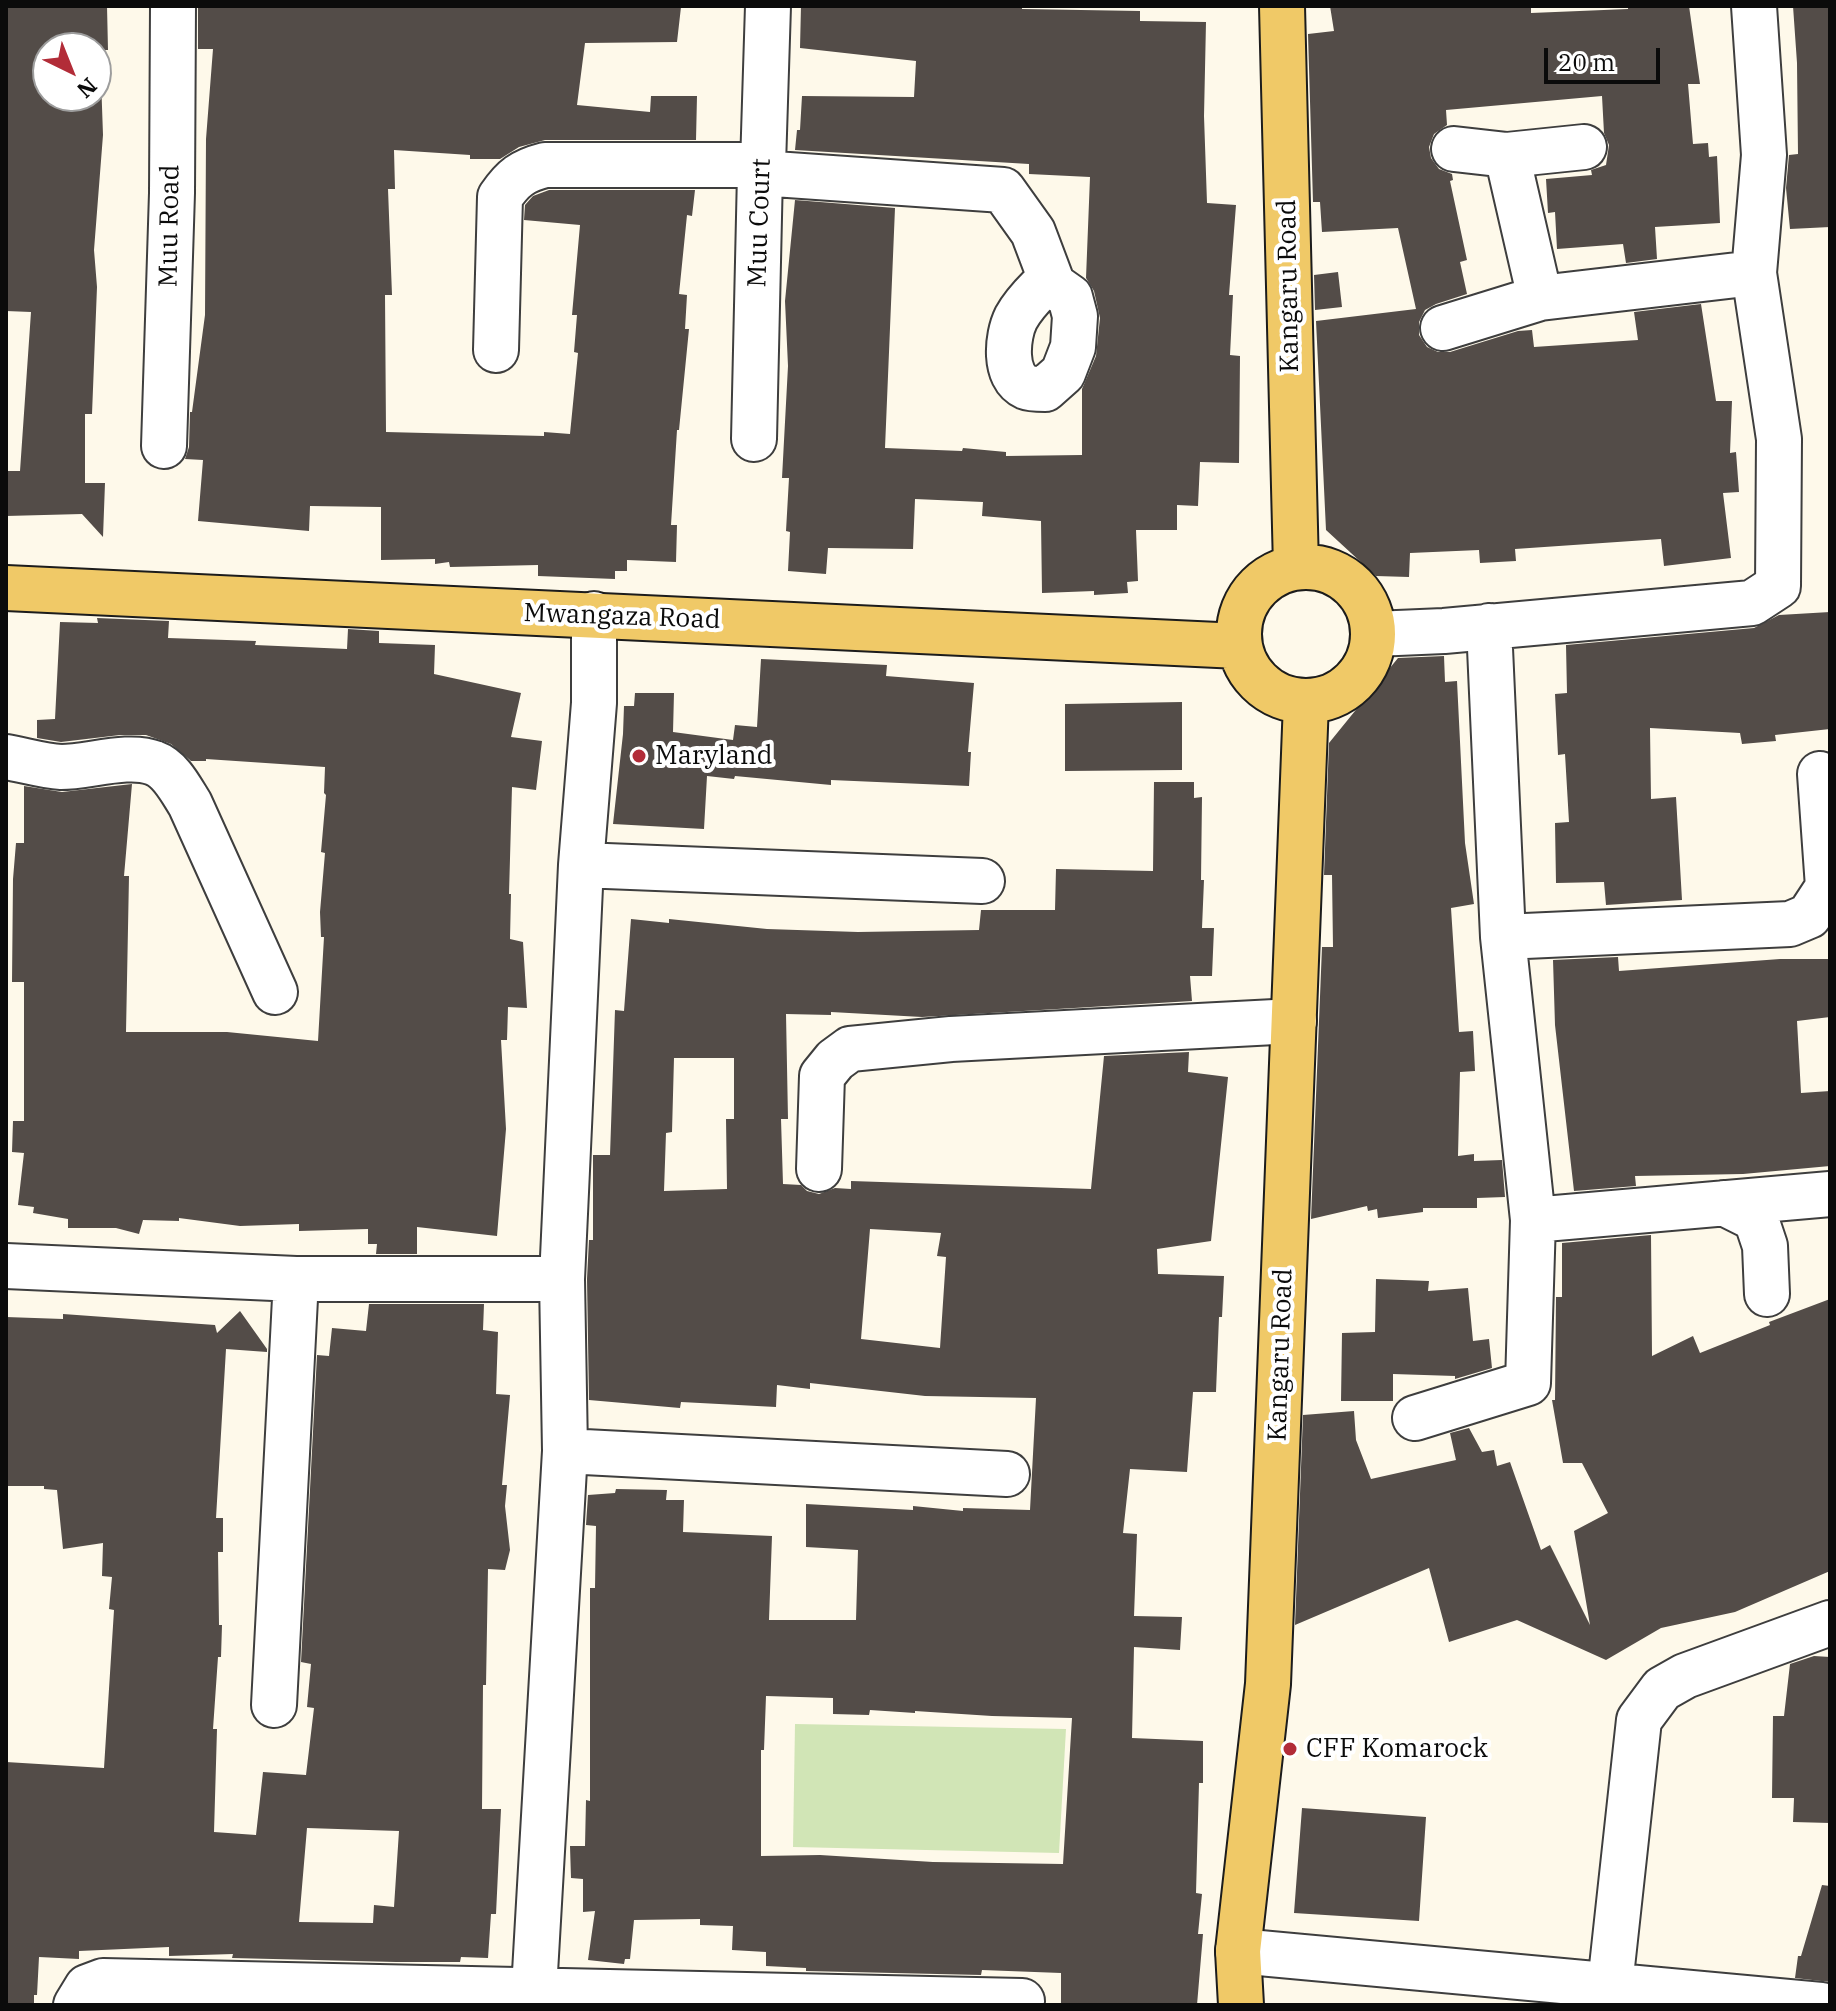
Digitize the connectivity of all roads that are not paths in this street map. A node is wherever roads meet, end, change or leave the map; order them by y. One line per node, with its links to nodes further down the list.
1 (173, 6): 15 (street, Muu Road)
2 (768, 6): 8 (street, Muu Court)
3 (1282, 6): 16 (main road, Kangaru Road)
4 (1754, 6): 9 (street)
5 (1584, 147): 7 (street)
6 (1454, 149): 7 (street)
7 (1507, 155): 11 (street)
8 (761, 169): 10 (street); 13 (street); 14 (street, Muu Court)
9 (1754, 273): 11 (street); 19 (street)
10 (1053, 285)
11 (1540, 298): 12 (street)
12 (1443, 328)
13 (496, 350)
14 (754, 439)
15 (164, 446)
16 (1296, 567): 20 (main road); 21 (main road)
17 (6, 588): 18 (main road, Mwangaza Road)
18 (594, 614): 21 (main road, Mwangaza Road); 25 (street)
19 (1489, 626): 20 (street); 27 (street)
20 (1374, 634): 22 (main road)
21 (1239, 646): 22 (main road)
22 (1306, 702): 29 (main road, Kangaru Road)
23 (6, 757): 28 (street)
24 (1820, 774): 27 (street)
25 (581, 865): 26 (street); 36 (street)
26 (982, 881)
27 (1503, 937): 33 (street)
28 (275, 992)
29 (1294, 1021): 30 (street); 43 (main road, Kangaru Road)
30 (819, 1169)
31 (1830, 1194): 32 (street)
32 (1724, 1203): 33 (street); 37 (street)
33 (1533, 1220): 38 (street)
34 (6, 1266): 35 (street)
35 (296, 1279): 36 (street); 42 (street)
36 (562, 1279): 39 (street)
37 (1767, 1294)
38 (1415, 1418)
39 (565, 1451): 40 (street); 45 (street)
40 (1007, 1474)
41 (1830, 1623): 44 (street)
42 (274, 1705)
43 (1238, 1951): 44 (street); 48 (main road, Kangaru Road)
44 (1610, 1985): 49 (street)
45 (534, 1990): 46 (street); 47 (street)
46 (1022, 2001)
47 (76, 2005)
48 (1241, 2005)
49 (1821, 2005)

